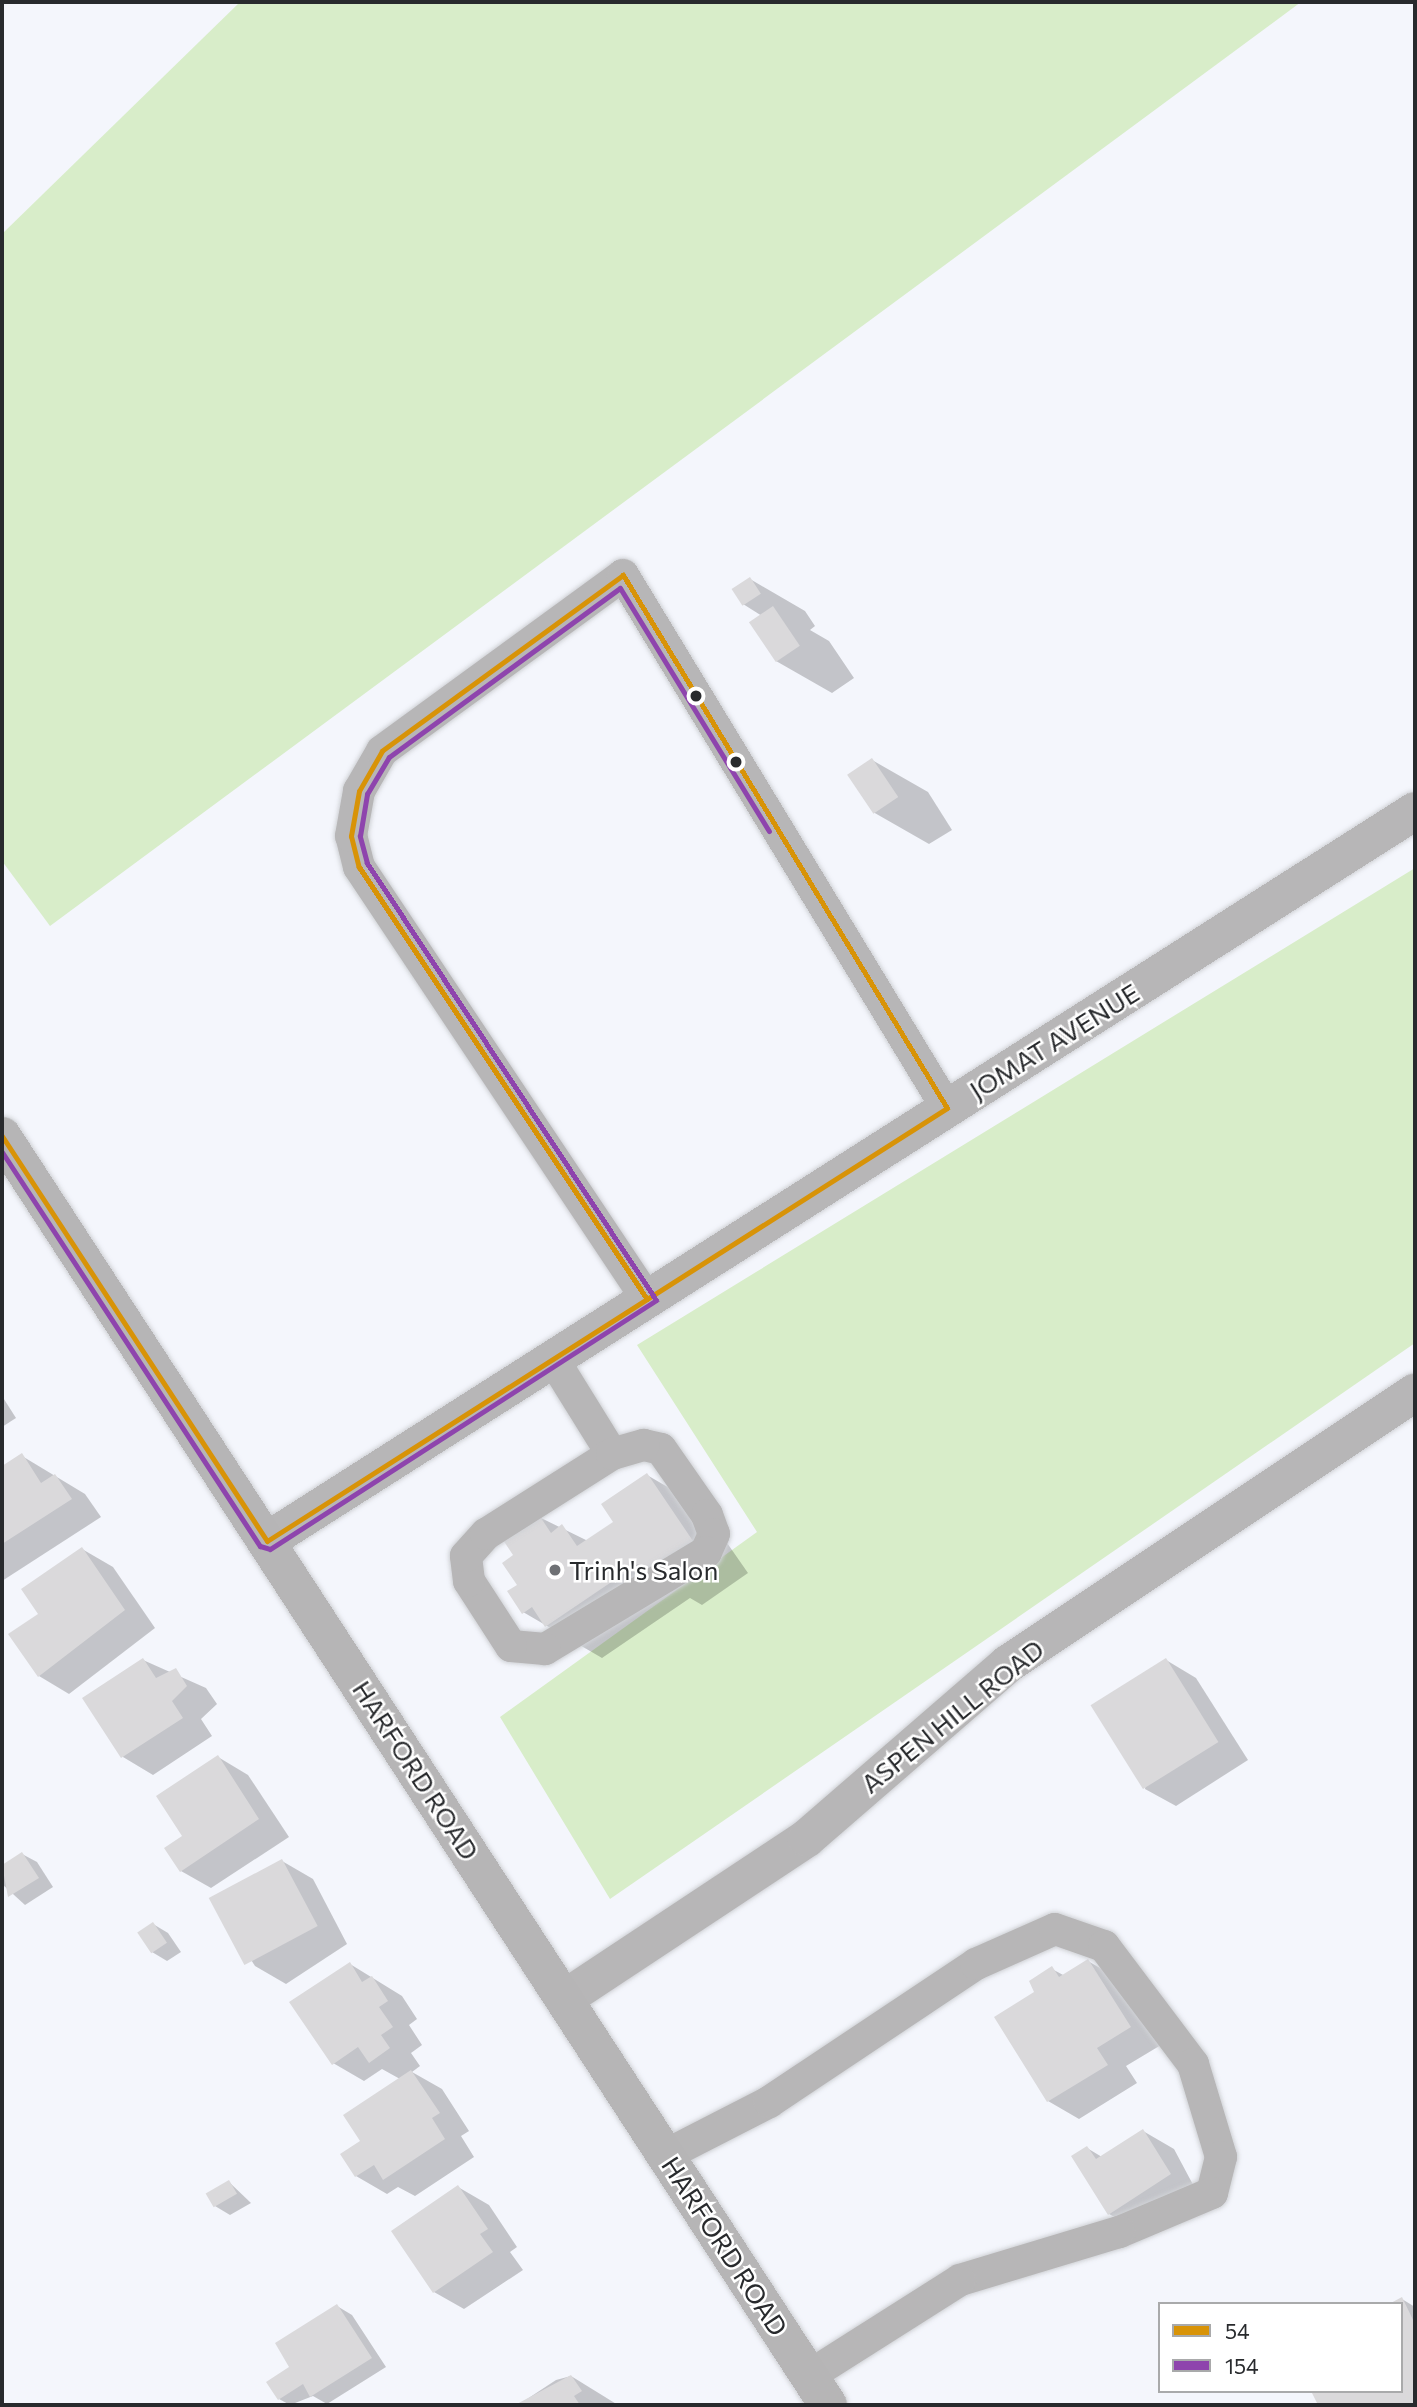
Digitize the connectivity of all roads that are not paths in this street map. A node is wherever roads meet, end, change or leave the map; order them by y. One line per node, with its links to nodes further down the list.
1 (1415, 811): 2 (street, JOMAT AVENUE)
2 (947, 1108): 4 (street, JOMAT AVENUE); 4 (lane)
3 (2, 1136): 8 (main road, HARFORD ROAD)
4 (648, 1298): 5 (street, JOMAT AVENUE)
5 (553, 1359): 7 (lane); 8 (street, JOMAT AVENUE)
6 (1415, 1393): 9 (street, ASPEN HILL ROAD)
7 (612, 1454): 7 (lane)
8 (267, 1541): 9 (main road, HARFORD ROAD)
9 (564, 1999): 10 (main road, HARFORD ROAD)
10 (666, 2155): 11 (main road, HARFORD ROAD); 11 (lane)
11 (818, 2391)

